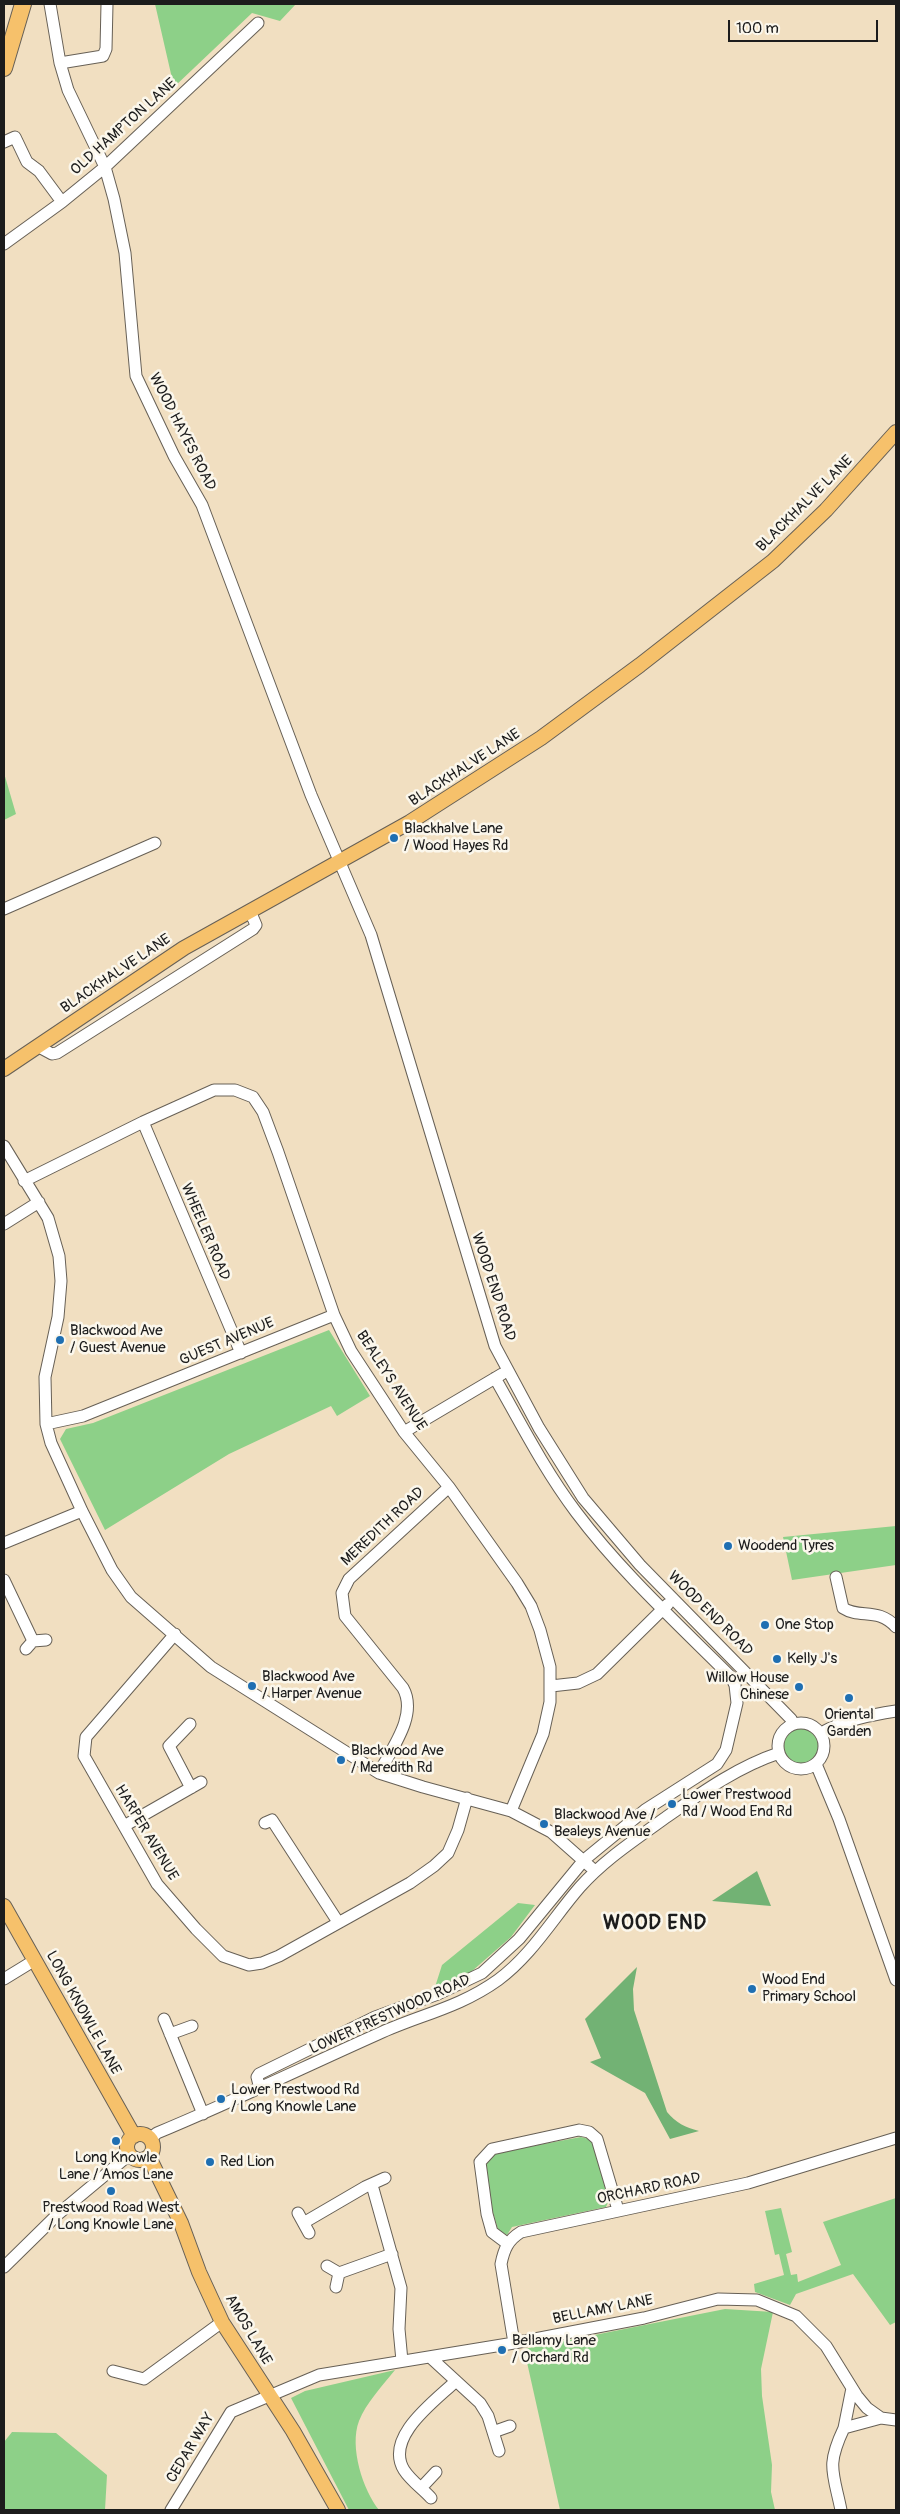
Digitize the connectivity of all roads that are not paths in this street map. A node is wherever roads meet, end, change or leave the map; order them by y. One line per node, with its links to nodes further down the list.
1 (23, 4): 6 (highway)
2 (50, 4): 5 (street, WOOD HAYES ROAD)
3 (107, 4): 5 (street)
4 (258, 24): 8 (street, OLD HAMPTON LANE)
5 (60, 63): 8 (street, WOOD HAYES ROAD)
6 (4, 68)
7 (4, 142): 9 (street)
8 (105, 167): 9 (street, OLD HAMPTON LANE); 13 (street, WOOD HAYES ROAD)
9 (62, 202): 10 (street, OLD HAMPTON LANE)
10 (4, 244)
11 (896, 432): 13 (main road, BLACKHALVE LANE)
12 (154, 843): 14 (street)
13 (339, 862): 15 (main road, BLACKHALVE LANE); 25 (street, WOOD END ROAD)
14 (4, 909)
15 (250, 911): 16 (main road, BLACKHALVE LANE); 16 (street)
16 (38, 1046): 17 (main road, BLACKHALVE LANE)
17 (4, 1069)
18 (143, 1122): 20 (street, BEALEYS AVENUE); 23 (street, BEALEYS AVENUE); 24 (street, WHEELER ROAD)
19 (4, 1146): 20 (street)
20 (24, 1181): 21 (street)
21 (39, 1202): 22 (street); 27 (street)
22 (4, 1224)
23 (334, 1315): 24 (street, GUEST AVENUE); 28 (street, BEALEYS AVENUE)
24 (240, 1353): 27 (street, GUEST AVENUE)
25 (508, 1370): 26 (street); 34 (street, WOOD END ROAD)
26 (495, 1378): 28 (street); 35 (street)
27 (46, 1424): 30 (street)
28 (404, 1432): 29 (street, BEALEYS AVENUE)
29 (449, 1487): 39 (street, BEALEYS AVENUE); 46 (street, MEREDITH ROAD)
30 (82, 1511): 31 (street); 37 (street)
31 (4, 1543)
32 (836, 1577): 36 (street)
33 (4, 1580): 38 (street)
34 (673, 1599): 35 (street); 42 (street, WOOD END ROAD)
35 (663, 1609): 39 (street); 51 (street)
36 (896, 1627)
37 (175, 1634): 46 (street); 50 (street, HARPER AVENUE)
38 (46, 1640)
39 (551, 1686): 48 (street, BEALEYS AVENUE)
40 (896, 1711): 43 (street)
41 (190, 1724): 50 (street)
42 (793, 1724): 43 (street); 44 (street)
43 (821, 1733): 45 (street)
44 (779, 1753): 45 (street); 52 (street, LOWER PRESTWOOD ROAD)
45 (816, 1764): 57 (street)
46 (379, 1773): 47 (street)
47 (467, 1798): 48 (street); 54 (street, HARPER AVENUE)
48 (511, 1810): 51 (street)
49 (265, 1823): 54 (street)
50 (124, 1826): 54 (street, HARPER AVENUE)
51 (584, 1860): 52 (street); 61 (street)
52 (595, 1871): 61 (street, LOWER PRESTWOOD ROAD)
53 (4, 1906): 55 (main road, LONG KNOWLE LANE)
54 (338, 1922)
55 (35, 1960): 56 (street); 63 (main road, LONG KNOWLE LANE)
56 (4, 1979)
57 (896, 1980)
58 (164, 2019): 60 (street)
59 (192, 2026): 60 (street)
60 (170, 2034): 62 (street)
61 (260, 2089): 62 (street, LOWER PRESTWOOD ROAD)
62 (203, 2114): 65 (street, LOWER PRESTWOOD ROAD)
63 (134, 2136): 65 (main road); 66 (main road)
64 (896, 2138): 70 (street, ORCHARD ROAD)
65 (150, 2139): 67 (main road)
66 (129, 2155): 67 (main road); 75 (street)
67 (149, 2157): 78 (main road, AMOS LANE)
68 (385, 2178): 69 (street)
69 (372, 2184): 71 (street); 73 (street)
70 (618, 2210): 72 (street, ORCHARD ROAD); 72 (street)
71 (304, 2223)
72 (508, 2244): 79 (street)
73 (392, 2254): 76 (street); 81 (street)
74 (327, 2266): 76 (street)
75 (4, 2267)
76 (339, 2273): 77 (street)
77 (336, 2287)
78 (222, 2322): 82 (street); 85 (main road, AMOS LANE)
79 (514, 2343): 80 (street, BELLAMY LANE); 84 (street, BELLAMY LANE)
80 (431, 2358): 81 (street, BELLAMY LANE); 83 (street)
81 (402, 2361): 85 (street, BELLAMY LANE)
82 (113, 2370)
83 (456, 2381): 90 (street); 93 (street)
84 (852, 2388): 86 (street, BELLAMY LANE); 89 (street)
85 (270, 2397): 95 (street, CEDAR WAY); 96 (main road, AMOS LANE)
86 (881, 2418): 87 (street); 89 (street)
87 (896, 2420)
88 (510, 2426): 90 (street)
89 (844, 2428): 97 (street)
90 (493, 2432): 91 (street)
91 (499, 2451)
92 (436, 2472): 93 (street)
93 (421, 2488): 94 (street)
94 (432, 2498)
95 (171, 2510)
96 (338, 2510)
97 (841, 2510)

